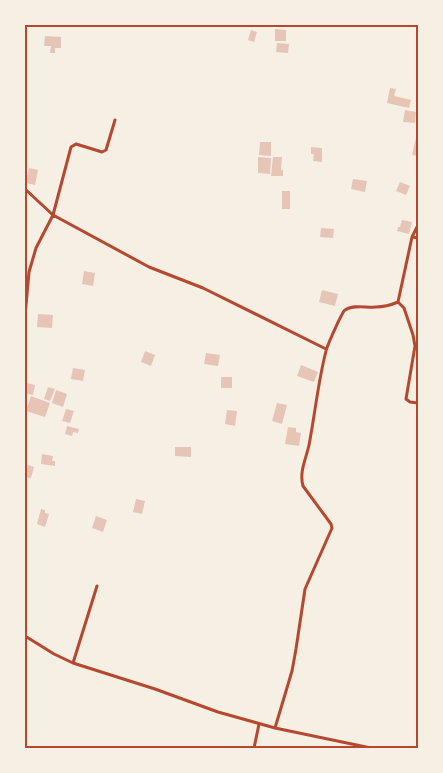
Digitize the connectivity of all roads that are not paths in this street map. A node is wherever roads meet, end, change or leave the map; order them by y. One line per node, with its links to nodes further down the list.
1 (115, 120): 3 (street)
2 (25, 189): 3 (street)
3 (53, 215): 8 (street); 9 (street)
4 (418, 225): 5 (street)
5 (412, 237): 6 (street); 7 (street)
6 (418, 238)
7 (398, 302): 9 (street); 10 (street)
8 (25, 316)
9 (326, 349): 15 (street)
10 (418, 403)
11 (97, 586): 13 (street)
12 (25, 636): 13 (street)
13 (73, 663): 14 (street)
14 (259, 724): 15 (street); 16 (street)
15 (275, 728): 17 (street)
16 (254, 748)
17 (371, 748)

